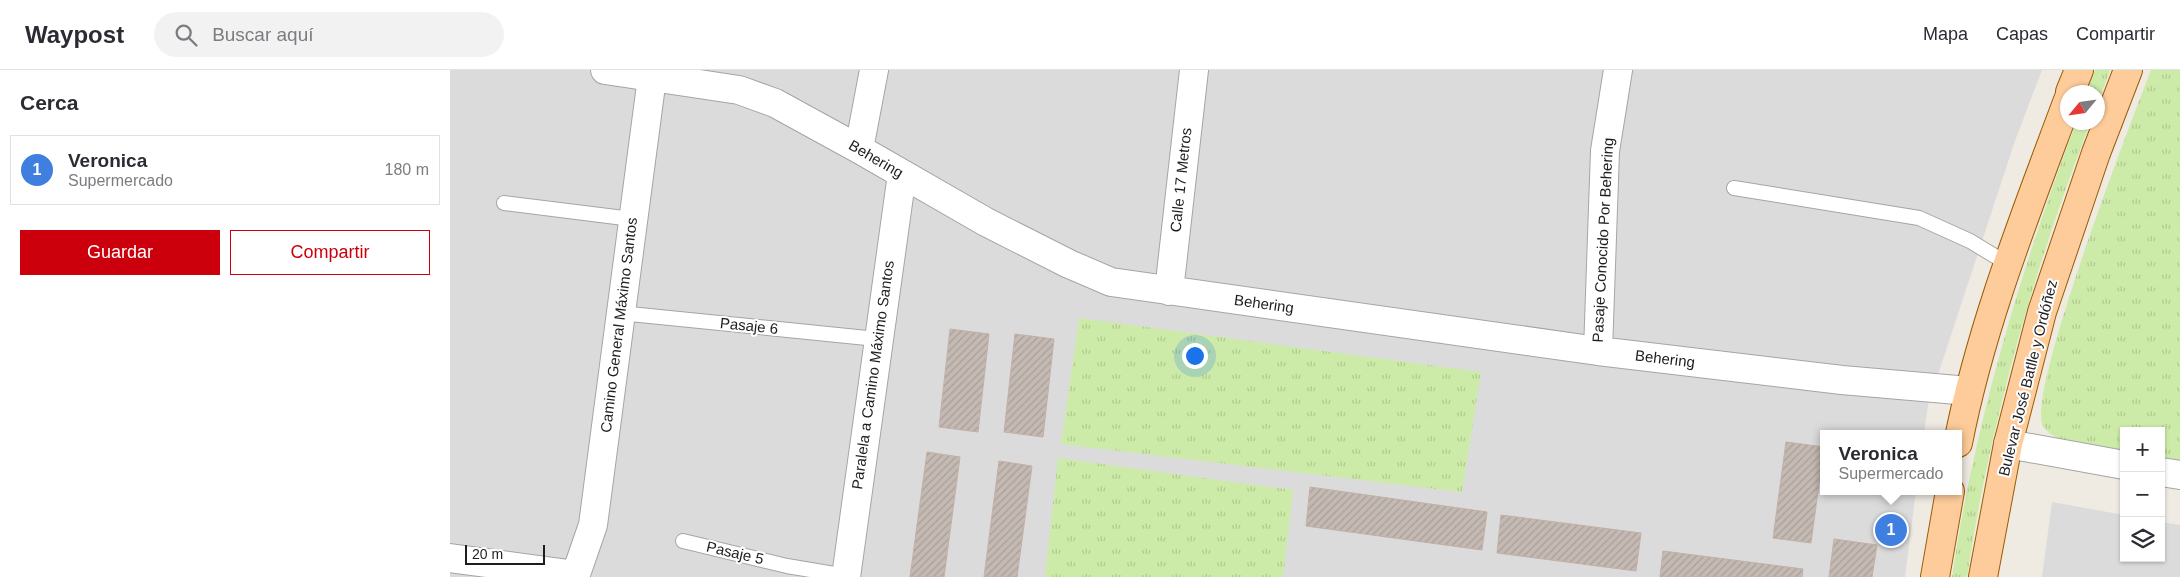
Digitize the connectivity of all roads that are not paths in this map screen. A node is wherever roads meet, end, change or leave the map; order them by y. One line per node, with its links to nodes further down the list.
1 (605, 70): 7 (street, Behering)
2 (874, 70): 10 (street)
3 (1194, 70): 16 (street, Calle 17 Metros)
4 (1618, 70): 19 (street, Pasaje Conocido Por Behering)
5 (2079, 70): 8 (main road)
6 (2128, 70): 22 (main road, Bulevar José Batlle y Ordóñez)
7 (652, 74): 10 (street, Behering); 14 (street, Camino General Máximo Santos)
8 (2073, 85)
9 (2060, 122): 15 (main road)
10 (859, 149): 11 (street, Behering)
11 (902, 174): 16 (street, Behering); 18 (street, Paralela a Camino Máximo Santos)
12 (1734, 188): 15 (lane)
13 (504, 203): 14 (lane)
14 (632, 219): 17 (street, Camino General Máximo Santos)
15 (2008, 264): 20 (main road)
16 (1169, 291): 19 (street, Behering)
17 (620, 313): 18 (lane, Pasaje 6); 29 (street, Camino General Máximo Santos)
18 (877, 339): 30 (street, Paralela a Camino Máximo Santos)
19 (1598, 351): 20 (street, Behering)
20 (1968, 391): 21 (main road)
21 (1960, 430)
22 (2008, 444): 23 (street); 32 (main road, Bulevar José Batlle y Ordóñez)
23 (2120, 464)
24 (2165, 473): 25 (street)
25 (2180, 475)
26 (1949, 495): 31 (main road)
27 (683, 541): 30 (lane, Pasaje 5)
28 (450, 558): 29 (street)
29 (576, 576)
30 (846, 577)
31 (1935, 577)
32 (1983, 577)

